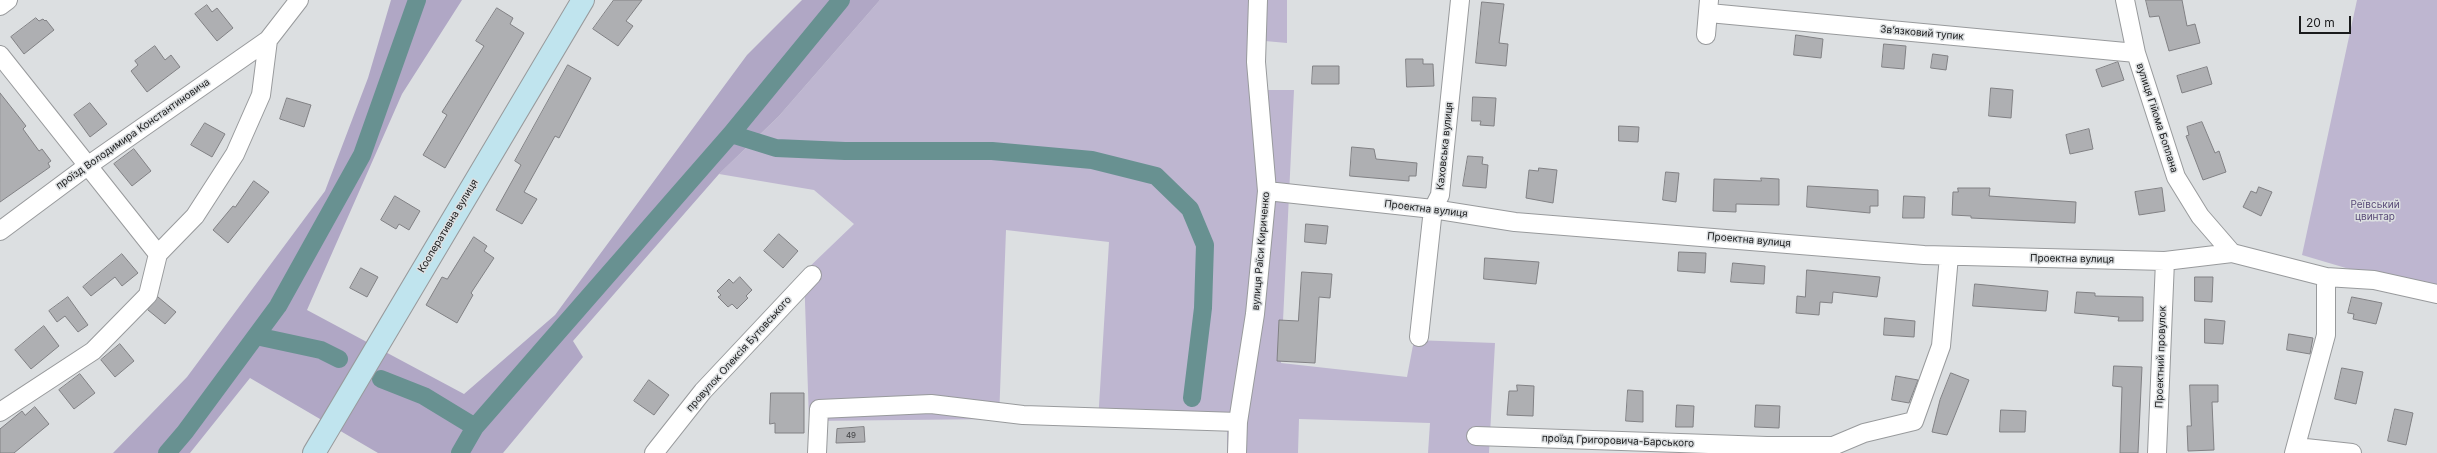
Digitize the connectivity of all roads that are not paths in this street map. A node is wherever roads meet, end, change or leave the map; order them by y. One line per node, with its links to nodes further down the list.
1 (8, 0): 7 (street)
2 (299, 0): 10 (street)
3 (583, 0): 30 (street, Кооперативна вулиця)
4 (1258, 0): 14 (street, вулиця Раїси Кириченко)
5 (1460, 0): 15 (street, Каховська вулиця)
6 (2125, 0): 11 (street, вулиця Гійома Боплана)
7 (0, 6)
8 (1709, 7): 9 (street); 11 (street, Звʼязковий тупик)
9 (1706, 35)
10 (268, 40): 13 (street, проїзд Володимира Константиновича); 18 (street)
11 (2136, 53): 17 (street, вулиця Гійома Боплана)
12 (0, 55): 13 (street)
13 (86, 167): 16 (street, проїзд Володимира Константиновича); 18 (street)
14 (1267, 191): 15 (street, Проектна вулиця); 26 (street, вулиця Раїси Кириченко)
15 (1433, 209): 19 (street, Проектна вулиця); 24 (street, Каховська вулиця)
16 (0, 231)
17 (2232, 253): 20 (street, Проектна вулиця); 22 (street)
18 (158, 254): 25 (street)
19 (1949, 256): 20 (street, Проектна вулиця); 28 (street)
20 (2165, 261): 34 (street, Проектний провулок)
21 (812, 275): 31 (street, провулок Олексія Бутовського)
22 (2326, 277): 23 (street); 29 (street)
23 (2437, 294)
24 (1419, 338)
25 (0, 412)
26 (1238, 422): 32 (street); 33 (street, вулиця Раїси Кириченко)
27 (1476, 436): 28 (street, проїзд Григоровича-Барського)
28 (1833, 449)
29 (2295, 450): 35 (street)
30 (314, 453)
31 (654, 453)
32 (817, 453)
33 (1237, 453)
34 (2157, 453)
35 (2352, 453)

